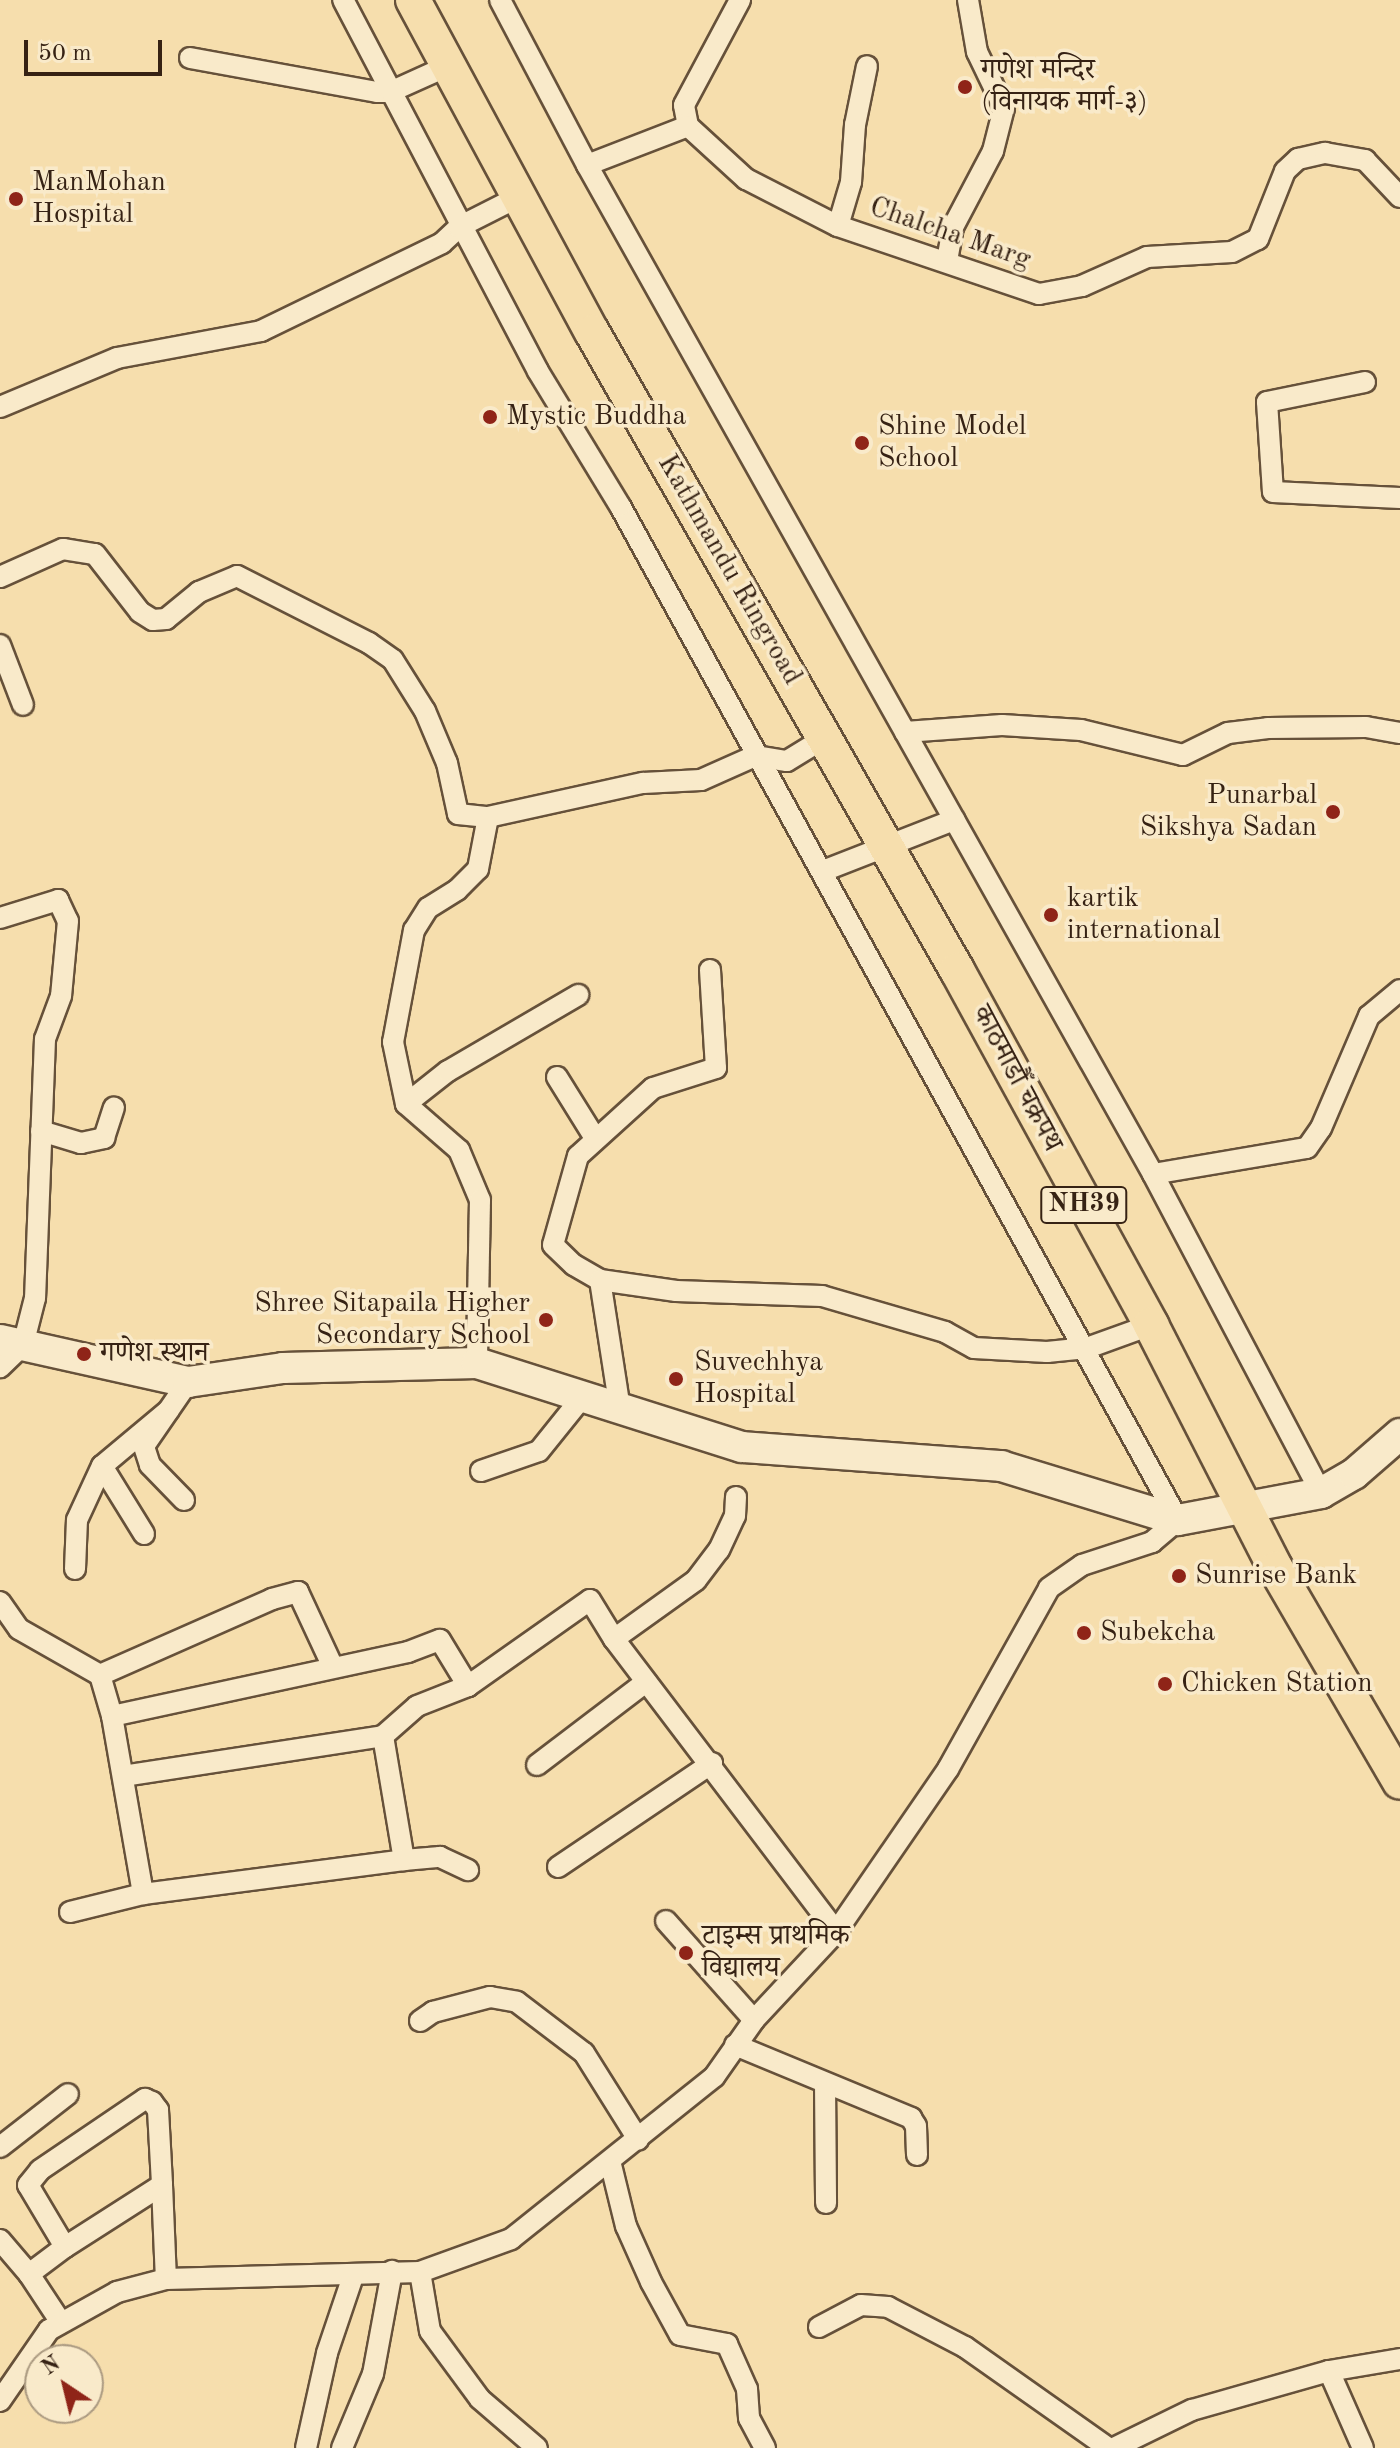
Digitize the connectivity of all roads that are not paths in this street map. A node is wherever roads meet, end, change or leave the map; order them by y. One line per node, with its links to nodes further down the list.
1 (343, 0): 9 (street)
2 (413, 0): 7 (highway, Kathmandu Ringroad / NH39)
3 (500, 0): 11 (street)
4 (740, 0): 10 (street)
5 (968, 0): 16 (street)
6 (190, 58): 9 (street)
7 (450, 65): 9 (street); 12 (highway, Kathmandu Ringroad / NH39)
8 (867, 66): 14 (street)
9 (390, 92): 15 (street)
10 (688, 126): 11 (street); 14 (street, Chalcha Marg)
11 (587, 165): 23 (street)
12 (520, 196): 15 (street); 25 (highway, Kathmandu Ringroad / NH39)
13 (1400, 197): 16 (street, Chalcha Marg)
14 (838, 226): 16 (street, Chalcha Marg)
15 (459, 227): 18 (street); 26 (street)
16 (947, 261)
17 (1365, 382): 19 (street)
18 (0, 407)
19 (1400, 498)
20 (0, 577): 27 (street)
21 (0, 645): 22 (street)
22 (23, 705)
23 (905, 732): 24 (street); 28 (street)
24 (1400, 733)
25 (826, 737): 26 (street); 29 (highway, Kathmandu Ringroad / NH39)
26 (755, 756): 27 (street); 30 (street)
27 (488, 817): 36 (street)
28 (954, 820): 29 (street); 40 (street)
29 (884, 846): 30 (street); 42 (highway, काठमाडाैँ चक्रपथ / NH39)
30 (823, 871): 44 (street)
31 (0, 918): 38 (street)
32 (710, 970): 39 (street)
33 (1400, 990): 40 (street)
34 (578, 995): 36 (street)
35 (557, 1077): 39 (street)
36 (406, 1104): 45 (street)
37 (114, 1108): 38 (street)
38 (41, 1131): 43 (street)
39 (595, 1138): 41 (street)
40 (1153, 1174): 54 (street)
41 (600, 1280): 44 (street); 49 (street)
42 (1151, 1325): 44 (street); 57 (highway, काठमाडाैँ चक्रपथ / NH39)
43 (12, 1343): 46 (street); 47 (main road)
44 (1087, 1348): 58 (street)
45 (477, 1363): 47 (main road); 48 (main road)
46 (0, 1367)
47 (188, 1382): 50 (street)
48 (584, 1395): 49 (main road); 53 (street)
49 (620, 1409): 58 (main road)
50 (169, 1410): 52 (street); 56 (street)
51 (1400, 1434): 54 (main road)
52 (102, 1466): 59 (street); 60 (street)
53 (481, 1471)
54 (1321, 1493): 57 (main road)
55 (736, 1497): 63 (street)
56 (184, 1500)
57 (1246, 1510): 58 (main road); 73 (highway, काठमाडाैँ चक्रपथ / NH39)
58 (1178, 1520): 80 (street)
59 (144, 1534)
60 (75, 1569)
61 (0, 1602): 62 (street)
62 (9, 1632): 65 (street)
63 (614, 1639): 66 (street); 67 (street)
64 (332, 1665): 65 (street); 67 (street); 68 (street)
65 (100, 1675): 68 (street)
66 (646, 1682): 70 (street); 71 (street)
67 (468, 1686): 69 (street)
68 (112, 1716): 72 (street)
69 (383, 1736): 72 (street); 74 (street)
70 (712, 1763): 75 (street); 80 (street)
71 (537, 1765)
72 (123, 1776): 77 (street)
73 (1400, 1782)
74 (404, 1860): 76 (street); 77 (street)
75 (558, 1867)
76 (468, 1870)
77 (143, 1894): 78 (street)
78 (70, 1912)
79 (666, 1921): 81 (street)
80 (836, 1932): 81 (street)
81 (754, 2020): 83 (street)
82 (420, 2021): 86 (street)
83 (735, 2045): 84 (street); 86 (street)
84 (825, 2083): 88 (street); 91 (street)
85 (68, 2094): 87 (street)
86 (638, 2139): 89 (street)
87 (0, 2147)
88 (917, 2155)
89 (610, 2161): 95 (street); 107 (street)
90 (162, 2185): 93 (street); 93 (street); 98 (street)
91 (826, 2203)
92 (0, 2240): 96 (street)
93 (65, 2247): 96 (street)
94 (392, 2271): 95 (street); 97 (street); 105 (street)
95 (420, 2272): 106 (street)
96 (29, 2274): 99 (street)
97 (353, 2276): 98 (street); 104 (street)
98 (166, 2279): 99 (street)
99 (60, 2321): 103 (street)
100 (819, 2327): 108 (street)
101 (1400, 2359): 102 (street)
102 (1329, 2371): 108 (street); 109 (street)
103 (0, 2401)
104 (306, 2448)
105 (342, 2448)
106 (537, 2448)
107 (765, 2448)
108 (1111, 2448)
109 (1363, 2448)

